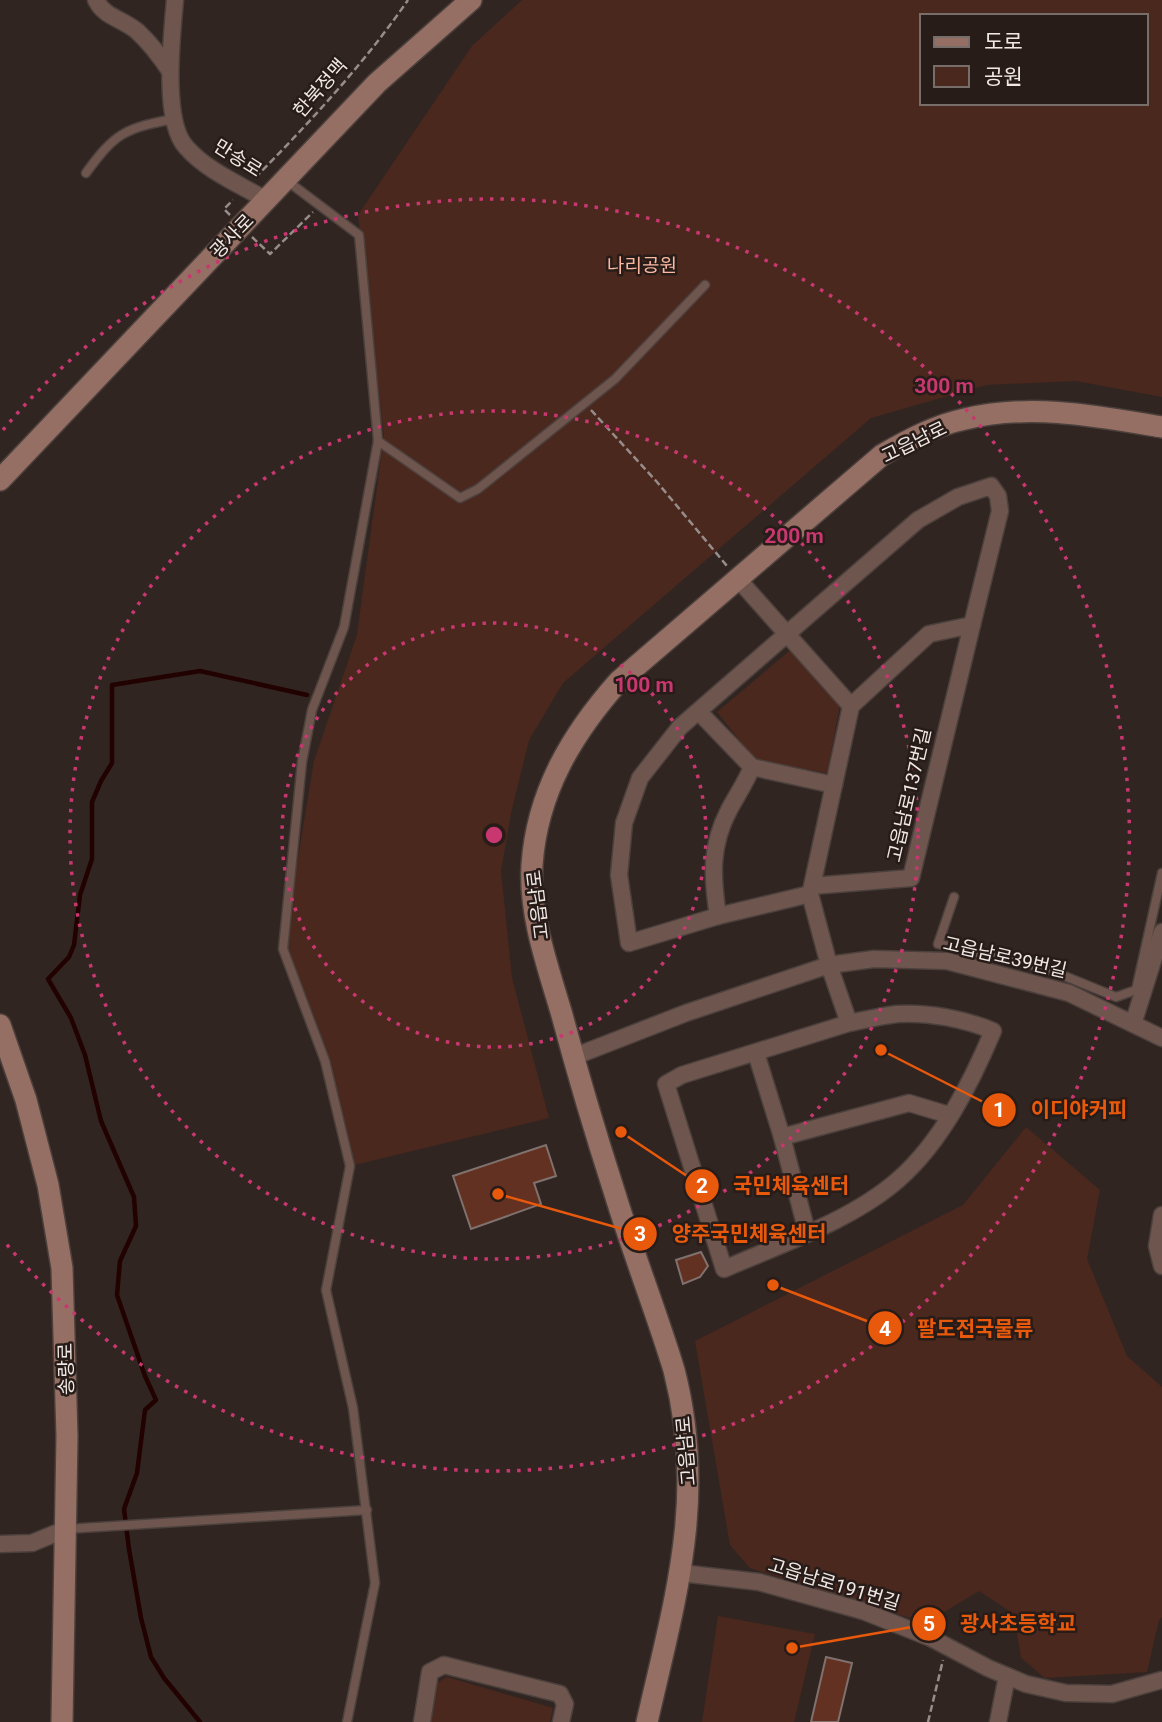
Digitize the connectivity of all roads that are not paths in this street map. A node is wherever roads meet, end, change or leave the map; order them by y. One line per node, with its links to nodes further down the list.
1 (96, 0): 4 (street)
2 (175, 0): 4 (street, 만송로)
3 (471, 0): 7 (street, 광사로)
4 (170, 71): 5 (street, 만송로)
5 (174, 119): 6 (lane); 8 (street, 만송로)
6 (86, 173)
7 (285, 180): 8 (street, 광사로); 11 (lane)
8 (266, 200): 12 (street, 광사로)
9 (705, 285): 11 (lane)
10 (1162, 427): 13 (street, 고읍남로)
11 (378, 441): 37 (lane)
12 (0, 478)
13 (738, 579): 15 (street); 31 (street, 고읍남로)
14 (972, 625): 15 (street, 고읍남로137번길); 16 (street); 21 (street, 고읍남로137번길)
15 (787, 634): 16 (street); 17 (street, 고읍남로137번길)
16 (852, 706): 19 (street)
17 (699, 712): 18 (street); 23 (street, 고읍남로137번길)
18 (752, 767): 19 (street); 23 (street)
19 (834, 785): 21 (street)
20 (1162, 873): 22 (lane)
21 (811, 890): 23 (street, 고읍남로137번길); 25 (street)
22 (954, 897)
23 (718, 916)
24 (1162, 932): 27 (street)
25 (829, 965): 26 (street); 27 (street, 고읍남로39번길); 31 (street, 고읍남로39번길)
26 (849, 1023): 30 (street); 32 (street)
27 (1133, 1024): 29 (street, 고읍남로39번길)
28 (0, 1025): 38 (street, 송랑로)
29 (1162, 1038)
30 (755, 1053): 33 (street); 35 (street)
31 (573, 1056): 40 (street, 고읍남로)
32 (949, 1115): 33 (street); 35 (street)
33 (782, 1137): 35 (street)
34 (1162, 1215): 36 (street)
35 (807, 1232)
36 (1162, 1266)
37 (367, 1510): 38 (lane); 44 (lane)
38 (66, 1529): 39 (street); 43 (street, 송랑로)
39 (0, 1544)
40 (681, 1573): 41 (street, 고읍남로191번길); 47 (street, 고읍남로)
41 (1007, 1676): 42 (street, 고읍남로191번길); 48 (street)
42 (1162, 1680)
43 (62, 1722)
44 (347, 1722)
45 (422, 1722): 46 (street)
46 (561, 1722)
47 (647, 1722)
48 (998, 1722)

